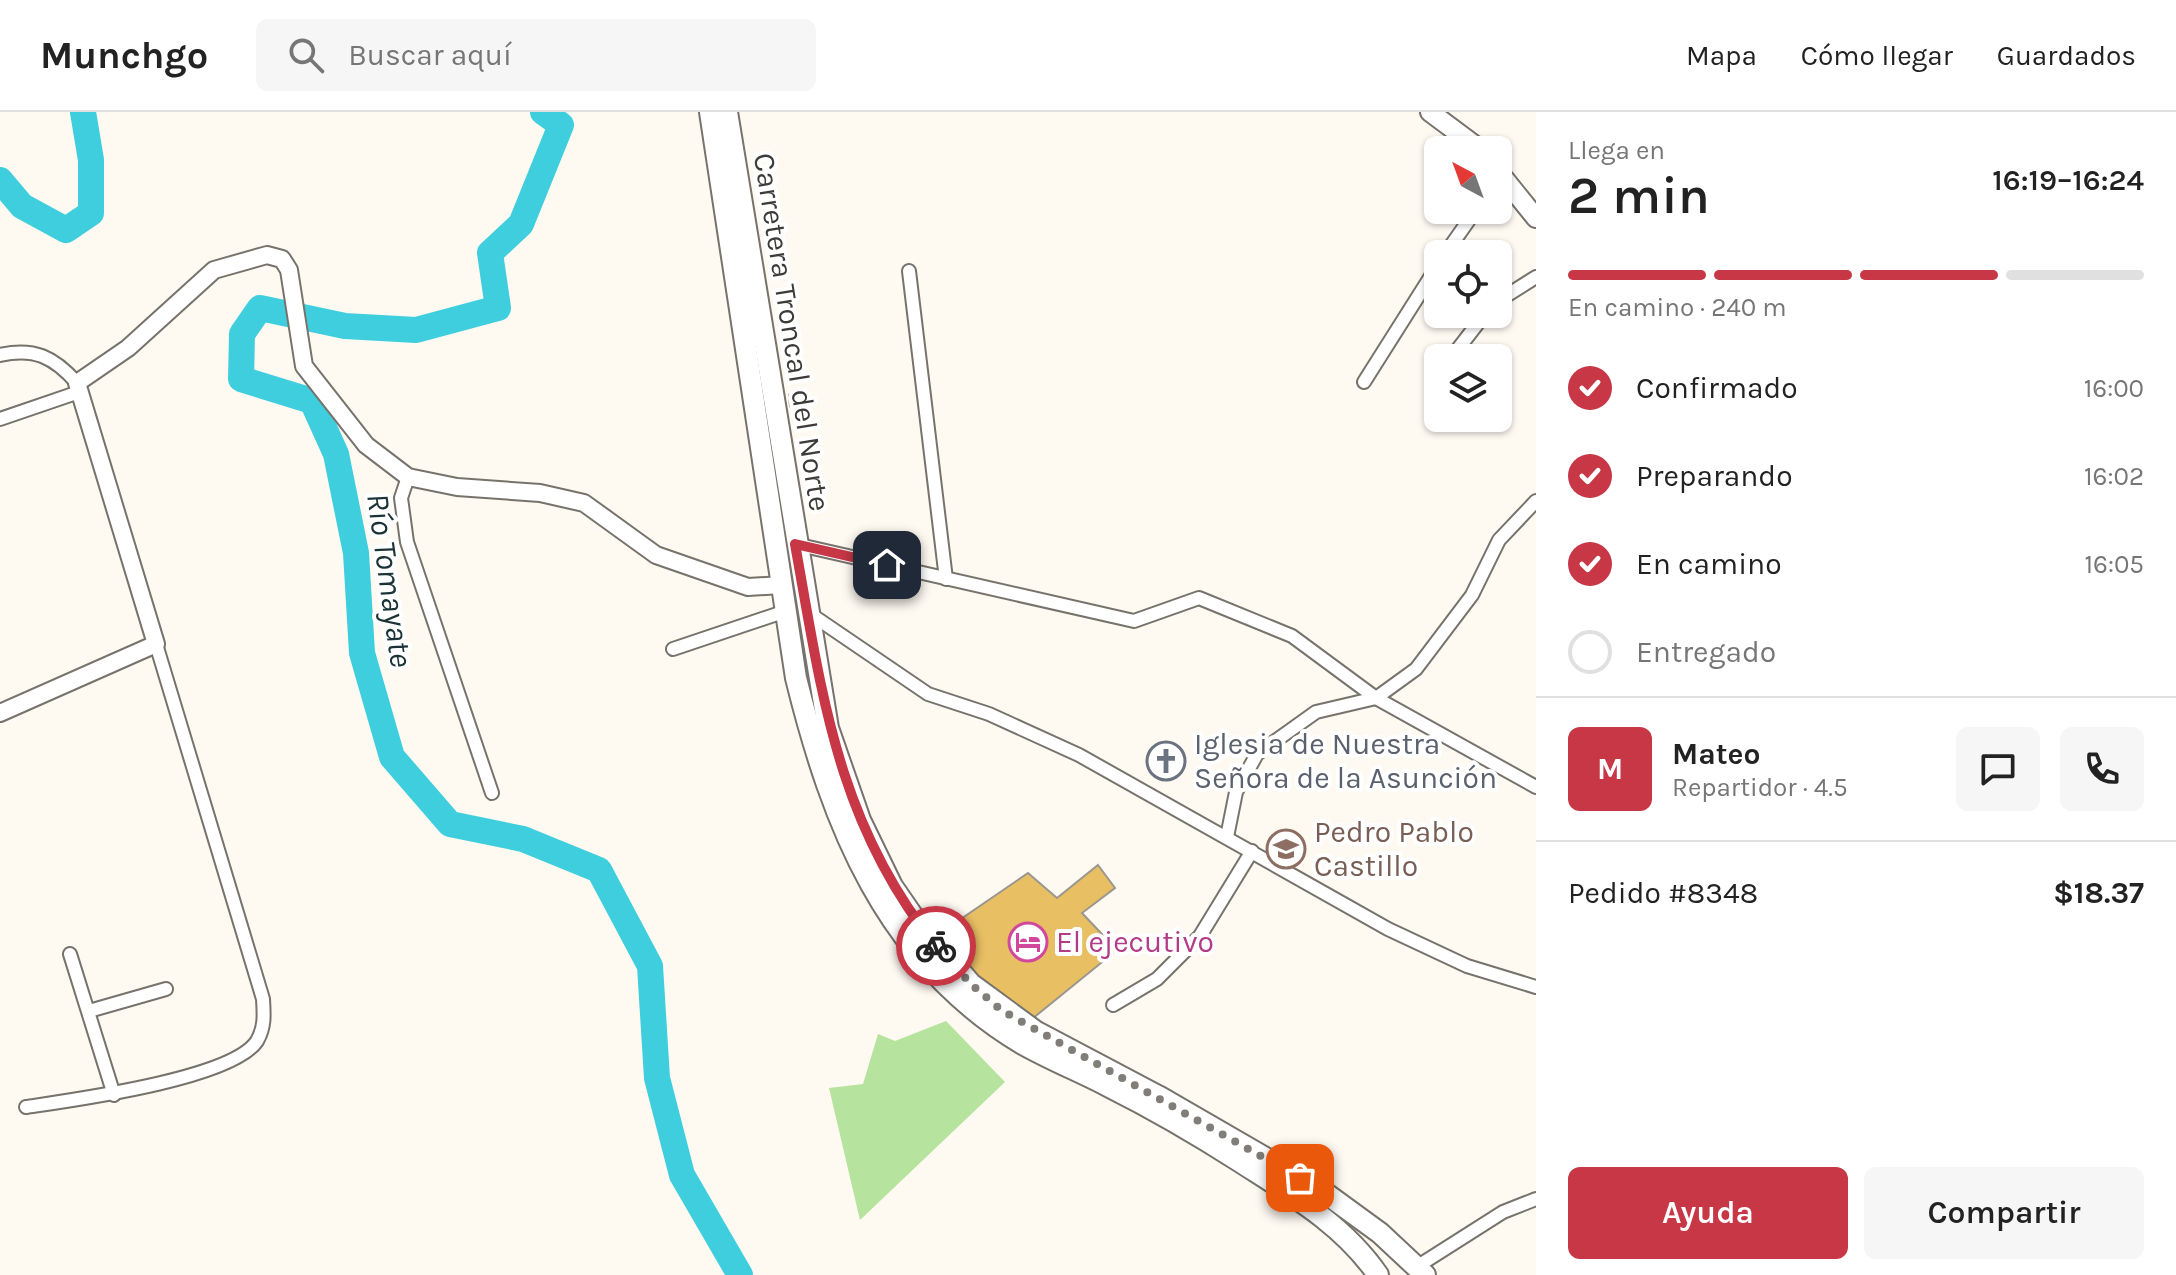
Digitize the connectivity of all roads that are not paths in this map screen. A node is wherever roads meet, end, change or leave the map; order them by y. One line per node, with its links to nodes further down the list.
1 (710, 112): 21 (main road, Carretera Troncal del Norte)
2 (727, 112): 19 (main road, Carretera Troncal del Norte)
3 (1430, 112): 4 (main road)
4 (1462, 136)
5 (1512, 193): 6 (main road)
6 (1536, 218)
7 (909, 271): 20 (street)
8 (1536, 277): 10 (street)
9 (1424, 287): 14 (street)
10 (1512, 292)
11 (1474, 328): 12 (street)
12 (1462, 344)
13 (0, 355): 15 (street)
14 (1364, 382)
15 (78, 388): 16 (street); 17 (street); 23 (street)
16 (0, 419)
17 (408, 477): 21 (street); 28 (street)
18 (1536, 501): 25 (street)
19 (795, 544): 20 (street); 22 (main road, Carretera Troncal del Norte)
20 (946, 579): 25 (street)
21 (782, 585): 22 (main road, Carretera Troncal del Norte)
22 (796, 611): 24 (street); 29 (street); 39 (main road, Carretera Troncal del Norte); 40 (main road, Carretera Troncal del Norte)
23 (156, 644): 26 (street); 36 (street)
24 (673, 649)
25 (1376, 698): 27 (street); 29 (street)
26 (0, 713)
27 (1536, 787)
28 (492, 793)
29 (1227, 837): 30 (street)
30 (1252, 851): 32 (street); 34 (street)
31 (70, 954): 35 (street)
32 (1536, 987)
33 (166, 989): 35 (street)
34 (1113, 1005)
35 (89, 1011): 36 (street)
36 (114, 1095): 37 (street)
37 (26, 1107)
38 (1536, 1199): 39 (street)
39 (1421, 1271)
40 (1378, 1275)

